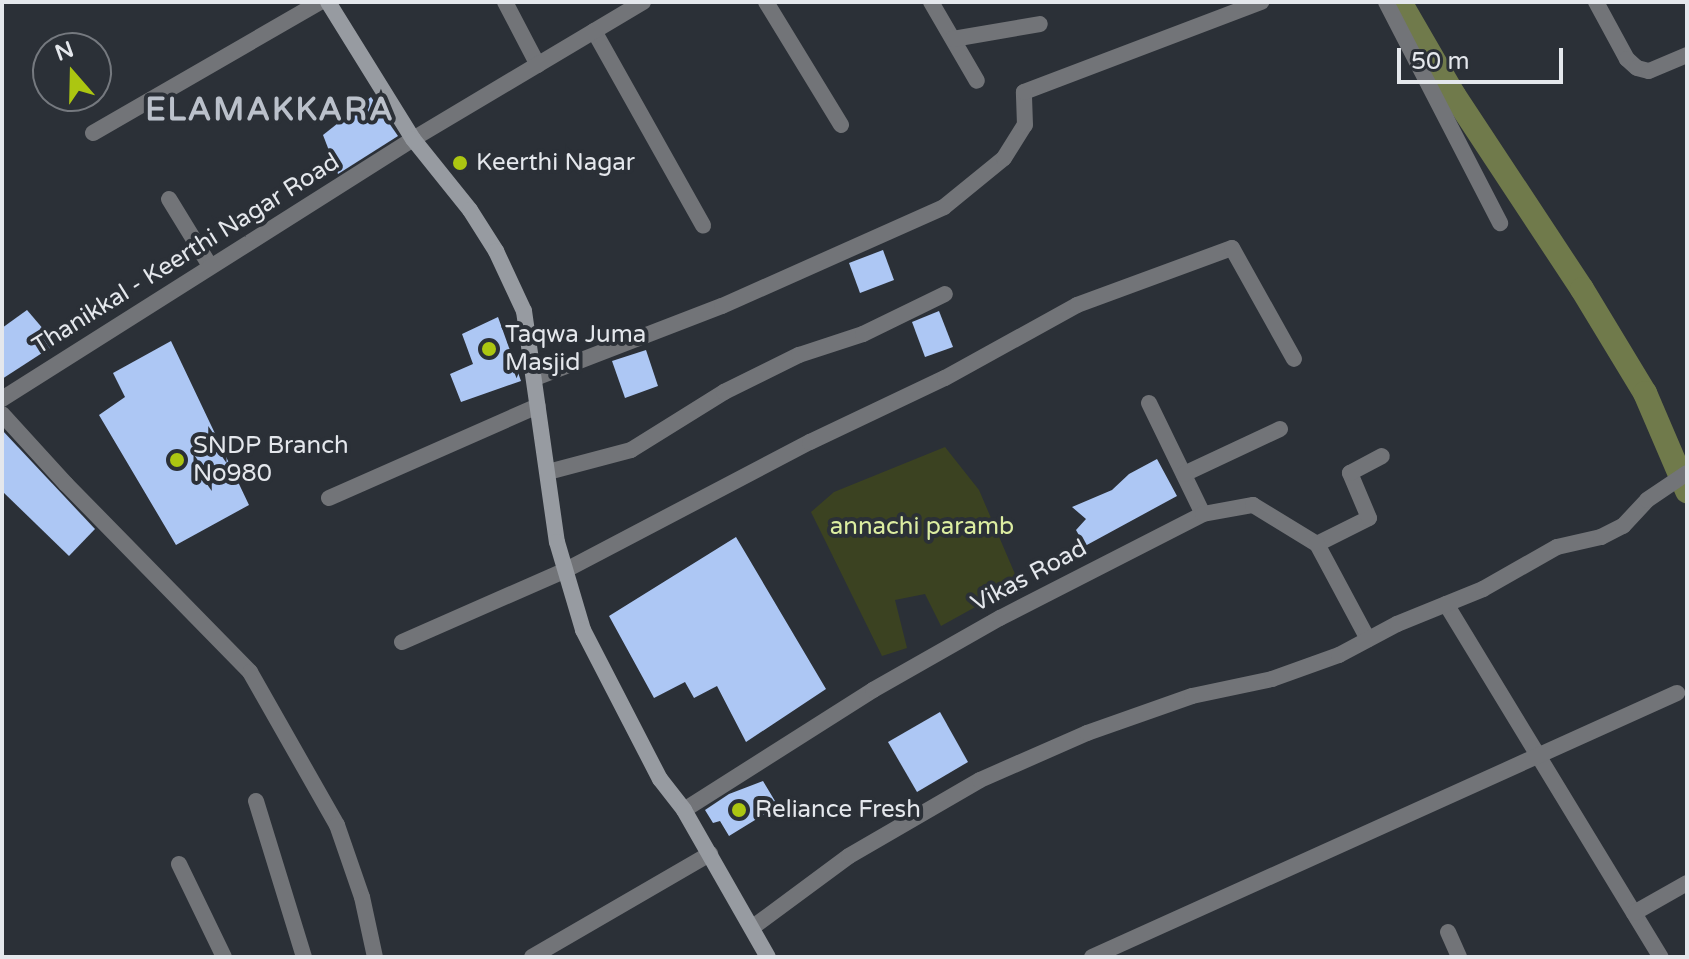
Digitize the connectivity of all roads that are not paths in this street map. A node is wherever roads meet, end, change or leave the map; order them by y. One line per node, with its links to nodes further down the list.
1 (320, 2): 17 (street)
2 (328, 2): 18 (street)
3 (505, 2): 14 (street)
4 (643, 2): 11 (street, Thanikkal - Keerthi Nagar Road)
5 (766, 2): 16 (street)
6 (931, 2): 12 (street)
7 (1261, 2): 25 (street)
8 (1386, 2): 20 (street)
9 (1596, 2): 13 (street)
10 (1040, 24): 12 (street)
11 (594, 31): 14 (street, Thanikkal - Keerthi Nagar Road); 21 (street)
12 (953, 39): 15 (street)
13 (1687, 55)
14 (538, 65): 18 (street, Thanikkal - Keerthi Nagar Road)
15 (977, 81)
16 (841, 125)
17 (93, 133)
18 (413, 139): 22 (street, Thanikkal - Keerthi Nagar Road); 25 (street)
19 (169, 199): 22 (street)
20 (1500, 223)
21 (703, 225)
22 (210, 266): 26 (street, Thanikkal - Keerthi Nagar Road)
23 (945, 294): 32 (street)
24 (1294, 359): 38 (street)
25 (535, 378): 28 (street)
26 (2, 399)
27 (1149, 403): 34 (street)
28 (538, 406): 32 (street); 35 (street)
29 (2, 414): 54 (street)
30 (1280, 429): 34 (street)
31 (1382, 456): 37 (street)
32 (548, 472): 38 (street)
33 (1687, 473): 39 (street)
34 (1184, 474): 36 (street)
35 (329, 498)
36 (1203, 514): 37 (street, Vikas Road); 45 (street, Vikas Road)
37 (1317, 544): 40 (street)
38 (564, 571): 41 (street); 45 (street)
39 (1446, 604): 40 (street); 43 (street)
40 (1368, 639): 50 (street)
41 (402, 642)
42 (1677, 693): 43 (street)
43 (1537, 755): 49 (street); 57 (street)
44 (256, 801): 53 (street)
45 (684, 810): 46 (street)
46 (710, 854): 50 (street); 55 (street)
47 (179, 864): 52 (street)
48 (1687, 883): 49 (street)
49 (1634, 913): 59 (street)
50 (753, 927): 56 (street)
51 (1448, 932): 58 (street)
52 (224, 957)
53 (304, 957)
54 (375, 957)
55 (532, 957)
56 (768, 957)
57 (1092, 957)
58 (1459, 957)
59 (1661, 957)

